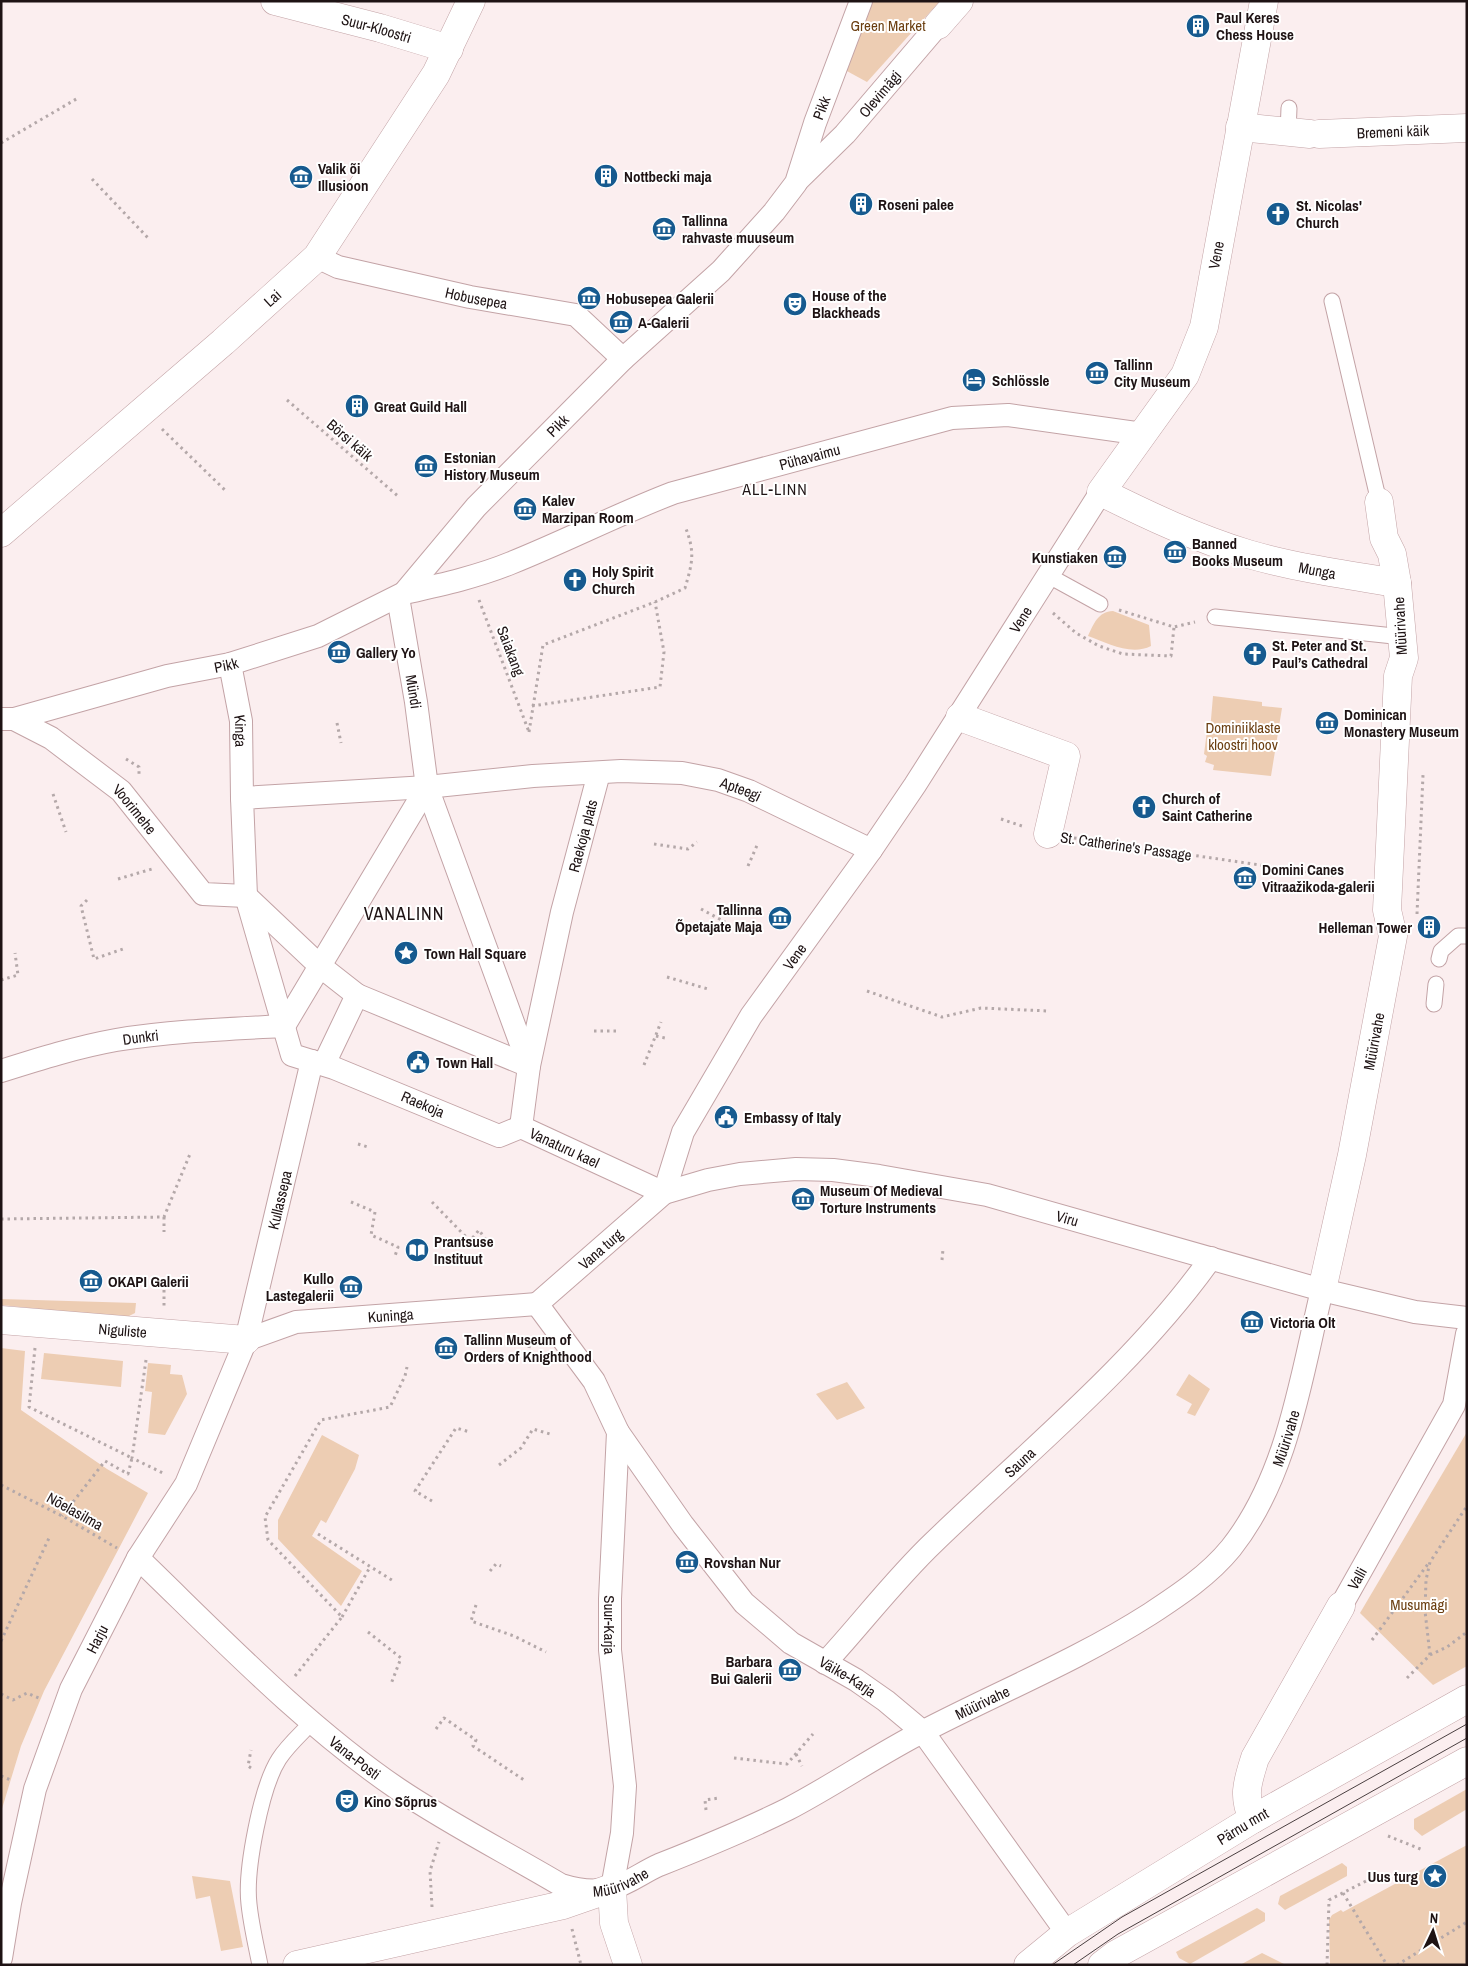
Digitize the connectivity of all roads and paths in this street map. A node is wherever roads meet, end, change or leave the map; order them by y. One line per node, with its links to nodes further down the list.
1 (275, 1): 7 (street, Suur-Kloostri)
2 (471, 1): 7 (street, Lai)
3 (861, 1): 13 (street, Pikk)
4 (959, 1): 6 (street, Olevimägi)
5 (1264, 1): 9 (street, Vene)
6 (938, 25): 13 (street, Olevimägi)
7 (449, 49): 15 (street, Lai)
8 (78, 98): 11 (path)
9 (1240, 127): 10 (street, Bremeni käik); 20 (street, Vene)
10 (1467, 128)
11 (1, 143)
12 (92, 179): 14 (path)
13 (796, 183): 17 (street, Pikk)
14 (148, 239)
15 (317, 257): 17 (street, Hobusepea); 19 (street, Lai)
16 (1332, 301): 24 (lane, Müürivahe)
17 (623, 359): 30 (street, Pikk)
18 (287, 400): 23 (path, Börsi käik)
19 (144, 410): 21 (path); 26 (street, Lai)
20 (1143, 434): 22 (street, Vene); 28 (street, Pühavaimu)
21 (227, 492)
22 (1101, 492): 27 (street, Vene); 29 (street, Munga)
23 (398, 497)
24 (1379, 502): 29 (street, Müürivahe)
25 (685, 526): 31 (path)
26 (1, 533)
27 (1049, 576): 32 (street, Vene); 33 (lane)
28 (470, 577): 30 (street, Pühavaimu); 38 (path, Saiakang)
29 (1397, 583): 36 (street, Müürivahe)
30 (401, 595): 37 (street, Pikk); 46 (street, Mündi)
31 (655, 602): 38 (path); 38 (path)
32 (1032, 602): 35 (path); 39 (street, Vene)
33 (1100, 604): 35 (path)
34 (1215, 617): 35 (path); 36 (lane)
35 (1174, 627)
36 (1403, 638): 101 (street, Müürivahe)
37 (230, 664): 40 (street, Pikk); 48 (street, Kinga)
38 (532, 706)
39 (960, 717): 50 (street, St. Catherine's Passage); 54 (street, Vene)
40 (8, 719): 55 (street, Voorimehe)
41 (337, 724): 42 (path)
42 (341, 743)
43 (126, 760): 45 (path)
44 (599, 773): 46 (street); 54 (street, Apteegi); 84 (street, Raekoja plats)
45 (139, 780)
46 (427, 787): 48 (street); 67 (street); 84 (street)
47 (53, 794): 49 (path)
48 (242, 798): 59 (street)
49 (66, 832)
50 (1048, 834): 57 (path, St. Catherine's Passage)
51 (698, 842): 53 (path)
52 (758, 843): 56 (path)
53 (654, 844)
54 (871, 850): 90 (street, Vene)
55 (177, 861): 58 (path); 59 (street, Voorimehe)
56 (748, 866)
57 (1336, 876)
58 (118, 879)
59 (246, 896): 67 (street); 77 (street)
60 (87, 900): 64 (path)
61 (701, 909): 62 (path)
62 (725, 922)
63 (1467, 936): 66 (lane)
64 (123, 950)
65 (15, 953): 69 (path)
66 (1440, 959)
67 (320, 966): 73 (street); 77 (street)
68 (667, 977): 71 (path)
69 (1, 980)
70 (1436, 984): 74 (lane)
71 (708, 989)
72 (867, 992): 75 (path)
73 (356, 995): 82 (street); 84 (street)
74 (1434, 1004)
75 (1048, 1011)
76 (662, 1022): 80 (path)
77 (284, 1026): 82 (street); 85 (street, Dunkri)
78 (594, 1031): 79 (path)
79 (618, 1031)
80 (656, 1036): 81 (path); 83 (path)
81 (664, 1038)
82 (318, 1062): 86 (street, Raekoja); 107 (street, Kullassepa)
83 (644, 1065)
84 (529, 1066): 86 (street, Vanaturu kael)
85 (1, 1071)
86 (521, 1127): 90 (street, Vanaturu kael)
87 (358, 1144): 88 (path)
88 (368, 1147)
89 (190, 1154): 93 (path)
90 (664, 1193): 99 (street, Viru); 102 (street, Vana turg)
91 (351, 1202): 98 (path)
92 (432, 1202): 96 (path)
93 (164, 1217): 94 (path); 95 (path)
94 (1, 1219)
95 (164, 1232)
96 (486, 1240)
97 (943, 1249): 100 (path)
98 (395, 1256)
99 (1211, 1258): 101 (street, Viru); 137 (street, Sauna)
100 (942, 1260)
101 (1322, 1290): 103 (street, Viru); 146 (street, Müürivahe)
102 (537, 1304): 107 (street, Kuninga); 111 (street, Suur-Karja)
103 (1467, 1318)
104 (1, 1320): 105 (street, Niguliste)
105 (164, 1333): 107 (street, Niguliste); 113 (path)
106 (1467, 1334): 129 (street, Valli)
107 (246, 1340): 115 (street, Harju)
108 (34, 1351): 113 (path)
109 (407, 1367): 130 (path)
110 (470, 1432): 117 (path)
111 (618, 1432): 137 (street, Väike-Karja); 158 (street, Suur-Karja)
112 (550, 1434): 114 (path)
113 (132, 1458): 115 (path); 119 (path)
114 (499, 1465)
115 (186, 1484): 122 (street, Harju)
116 (1, 1485): 119 (path, Nõelasilma)
117 (432, 1501)
118 (1467, 1506): 123 (path)
119 (62, 1516): 122 (path, Nõelasilma)
120 (318, 1534): 125 (path)
121 (49, 1538): 134 (path)
122 (138, 1558): 141 (street, Vana-Posti); 164 (street, Harju)
123 (1430, 1562): 133 (path); 136 (path)
124 (501, 1566): 126 (path)
125 (370, 1567): 127 (path); 130 (path)
126 (490, 1571)
127 (395, 1582)
128 (476, 1605): 135 (path)
129 (1341, 1606): 155 (street, Valli)
130 (342, 1618): 141 (path)
131 (368, 1632): 139 (path)
132 (1467, 1632): 136 (path)
133 (1372, 1640)
134 (1, 1641)
135 (546, 1652)
136 (1430, 1655): 138 (path)
137 (825, 1663): 146 (street, Väike-Karja)
138 (1407, 1678)
139 (392, 1684)
140 (1, 1694): 142 (path)
141 (281, 1694): 144 (street, Vana-Posti)
142 (41, 1699)
143 (1467, 1699): 155 (street, Pärnu mnt)
144 (313, 1721): 156 (street, Vana-Posti); 166 (lane)
145 (436, 1730): 152 (path)
146 (923, 1732): 158 (street, Müürivahe); 163 (street, Väike-Karja)
147 (813, 1734): 148 (path)
148 (796, 1754): 149 (path); 151 (path)
149 (734, 1758)
150 (1467, 1761): 165 (street)
151 (802, 1766)
152 (524, 1780)
153 (719, 1798): 154 (path)
154 (706, 1810)
155 (1253, 1818): 163 (street, Pärnu mnt)
156 (454, 1822): 158 (street, Vana-Posti); 162 (path)
157 (1368, 1880): 159 (path)
158 (612, 1888): 160 (street, Müürivahe); 169 (street, Suur-Karja)
159 (1343, 1893): 171 (path); 172 (path)
160 (563, 1905): 162 (street, Müürivahe); 168 (path)
161 (1467, 1922): 173 (path)
162 (438, 1933): 167 (street, Müürivahe)
163 (1067, 1933): 170 (street, Pärnu mnt)
164 (1, 1958)
165 (1113, 1962)
166 (260, 1965)
167 (297, 1965)
168 (582, 1965)
169 (628, 1965)
170 (1028, 1965)
171 (1327, 1965)
172 (1386, 1965)
173 (1397, 1965)

